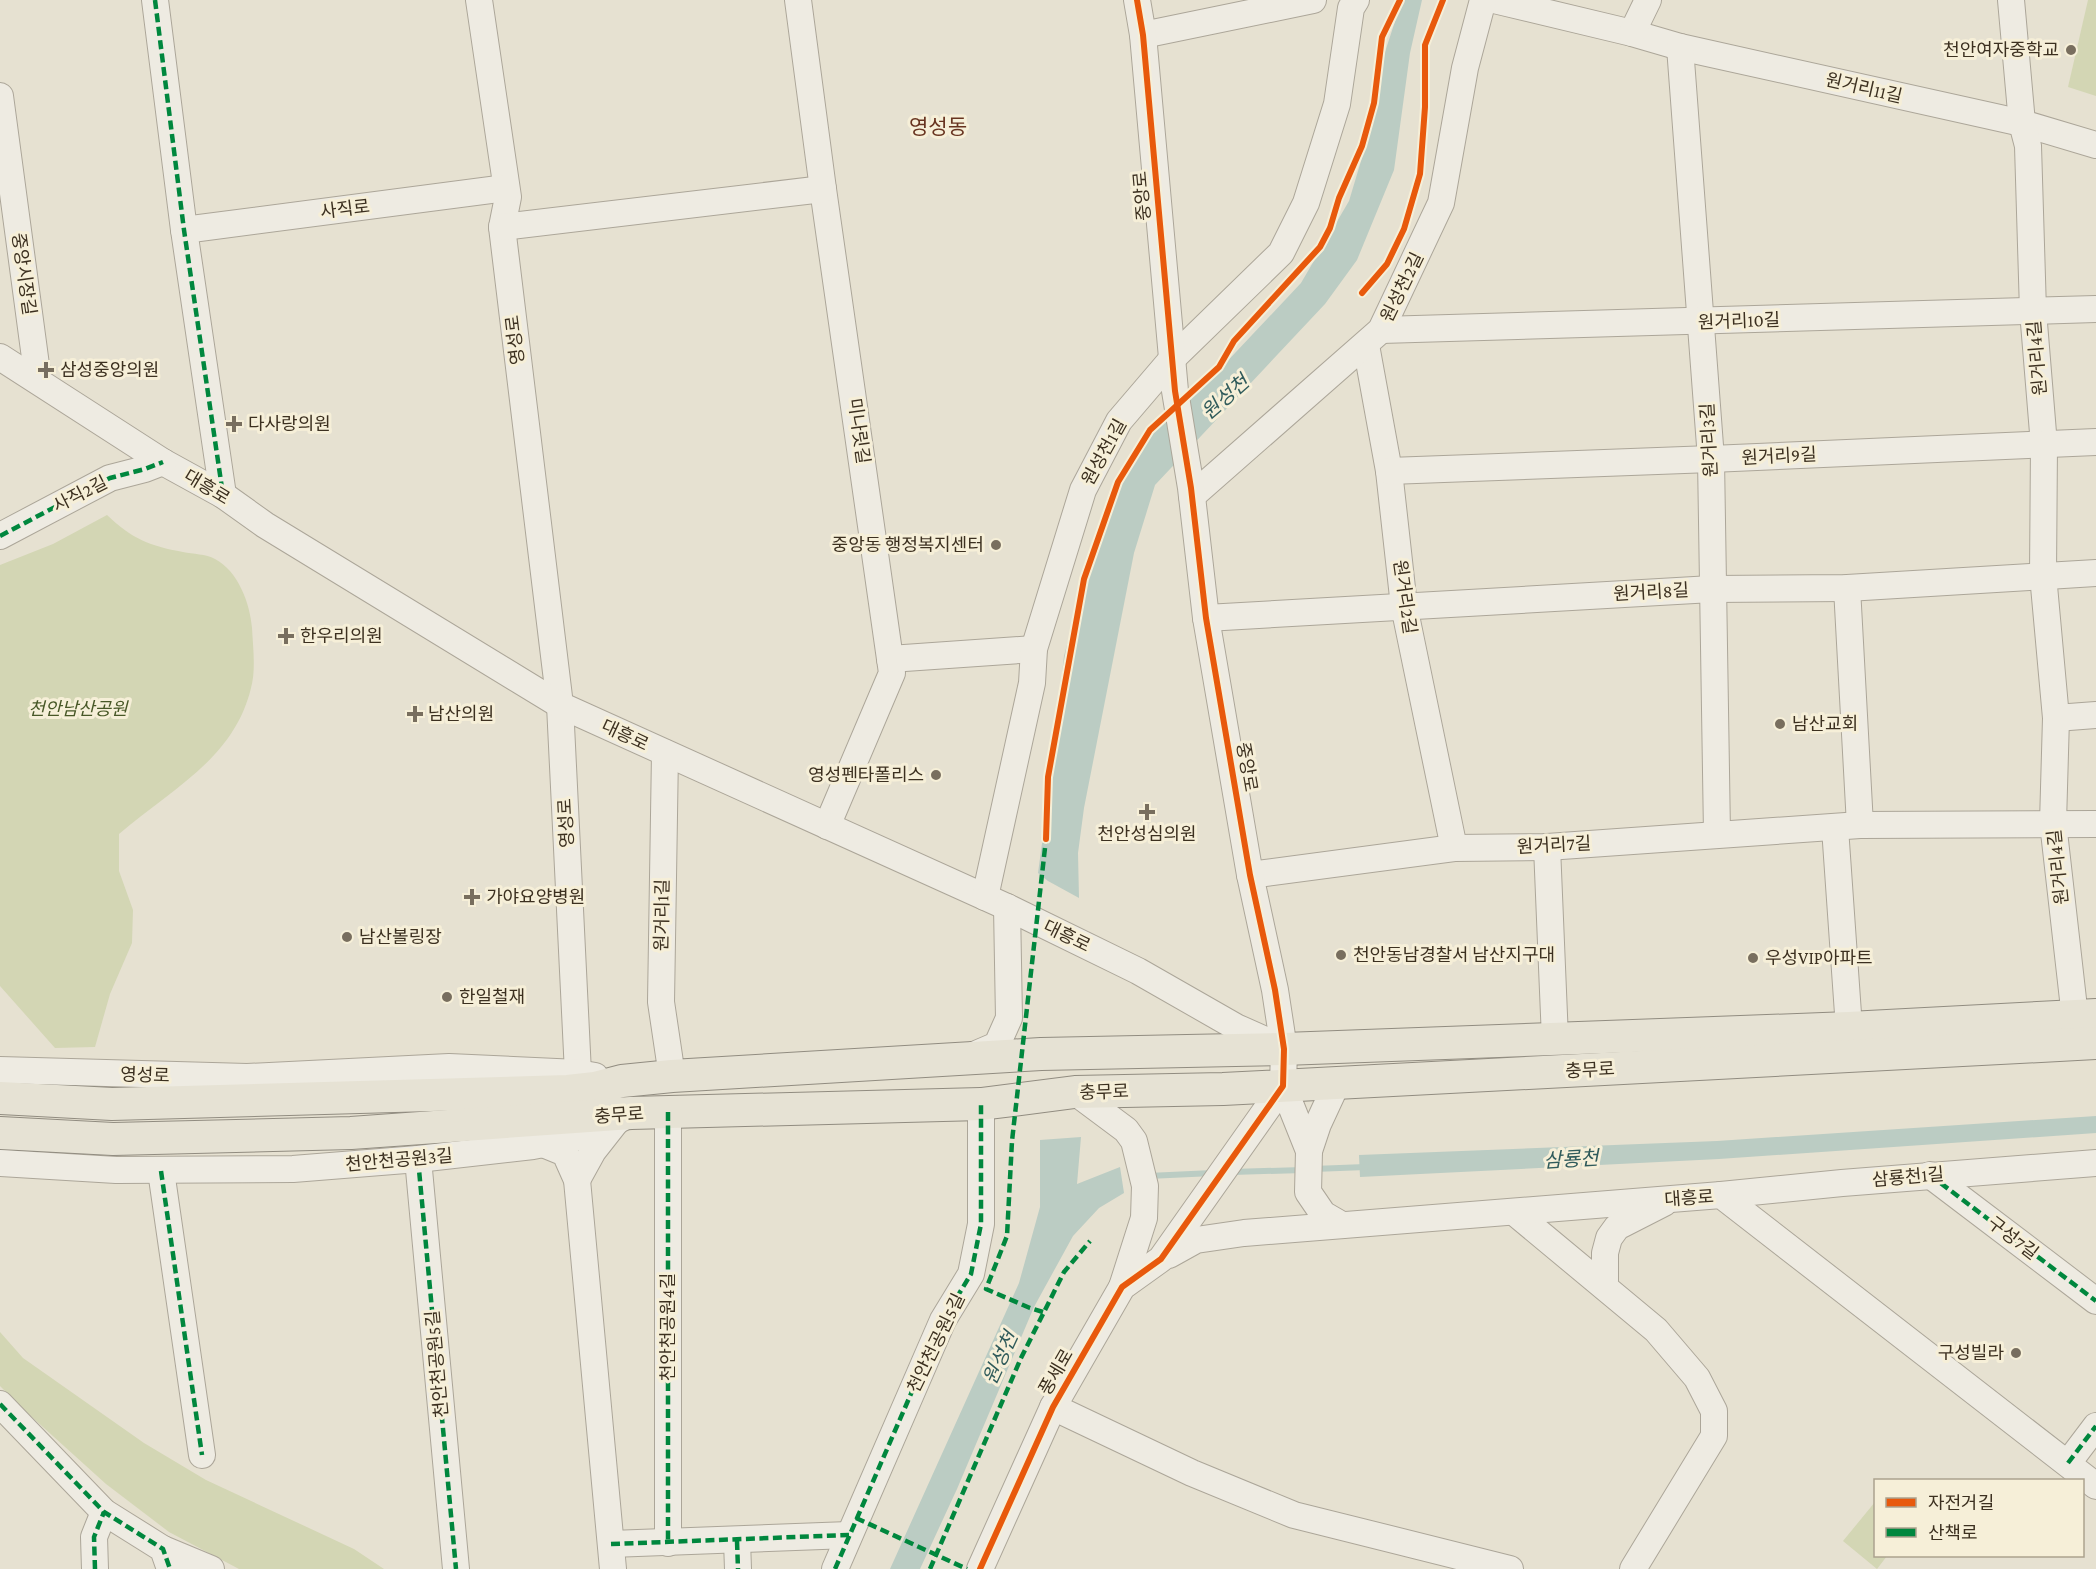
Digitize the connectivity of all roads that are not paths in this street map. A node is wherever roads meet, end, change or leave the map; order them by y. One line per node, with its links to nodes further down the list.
1 (155, 0): 20 (street)
2 (479, 0): 17 (street, 영성로)
3 (798, 0): 18 (street, 미나릿길)
4 (1137, 0): 12 (street, 중앙로)
5 (1313, 0): 12 (street)
6 (1356, 0): 26 (street, 원성천1길)
7 (1483, 0): 24 (street, 원성천2길)
8 (1494, 0): 11 (street, 원거리11길)
9 (1648, 0): 11 (street)
10 (2011, 0): 15 (street, 원거리4길)
11 (1632, 33): 13 (street, 원거리11길)
12 (1143, 36): 26 (street, 중앙로)
13 (1680, 47): 15 (street, 원거리11길); 23 (street, 원거리3길)
14 (0, 96): 27 (street, 중앙시장길)
15 (2022, 123): 16 (street, 원거리11길); 22 (street, 원거리4길)
16 (2096, 145)
17 (506, 188): 19 (street, 영성로); 20 (street, 사직로)
18 (823, 189): 19 (street); 43 (street, 미나릿길)
19 (501, 227): 44 (street, 영성로)
20 (184, 230): 34 (street)
21 (2096, 309): 22 (street, 원거리10길)
22 (2033, 311): 23 (street, 원거리10길); 29 (street, 원거리4길)
23 (1700, 322): 24 (street, 원거리10길); 30 (street, 원거리3길)
24 (1374, 338): 32 (street, 원거리2길); 33 (street, 원성천2길)
25 (0, 357): 27 (street, 대흥로)
26 (1172, 359): 33 (street, 중앙로); 42 (street, 원성천1길)
27 (38, 380): 31 (street, 대흥로)
28 (2096, 442): 29 (street, 원거리9길)
29 (2044, 445): 30 (street, 원거리9길); 37 (street, 원거리4길)
30 (1711, 459): 32 (street, 원거리9길); 39 (street, 원거리3길)
31 (163, 462): 34 (street, 대흥로); 35 (street, 사직2길)
32 (1389, 471): 40 (street, 원거리2길)
33 (1191, 492): 41 (street, 중앙로)
34 (223, 495): 44 (street, 대흥로)
35 (0, 536)
36 (2096, 573): 37 (street, 원거리8길)
37 (2043, 575): 38 (street, 원거리8길); 46 (street, 원거리4길)
38 (1847, 588): 39 (street, 원거리8길); 51 (street)
39 (1712, 589): 40 (street, 원거리8길); 52 (street, 원거리3길)
40 (1404, 606): 41 (street, 원거리8길); 54 (street, 원거리2길)
41 (1206, 618): 55 (street, 중앙로)
42 (1034, 649): 43 (street); 56 (street, 원성천1길)
43 (891, 666): 50 (street)
44 (560, 705): 47 (street, 대흥로); 66 (street, 영성로)
45 (2096, 715): 46 (street)
46 (2056, 717): 48 (street, 원거리4길)
47 (665, 753): 50 (street, 대흥로); 67 (street, 원거리1길)
48 (2053, 823): 49 (street, 원거리7길); 51 (street, 원거리7길); 59 (street, 원거리4길)
49 (2096, 824)
50 (827, 826): 56 (street, 대흥로)
51 (1847, 826): 52 (street, 원거리7길); 60 (street)
52 (1717, 834): 53 (street, 원거리7길)
53 (1547, 847): 54 (street, 원거리7길); 61 (street)
54 (1454, 848): 55 (street, 원거리7길)
55 (1250, 875): 57 (street, 중앙로)
56 (996, 902): 58 (street, 대흥로); 64 (street, 원성천1길)
57 (1272, 979): 58 (street); 63 (street, 중앙로)
58 (1209, 1011): 63 (street, 대흥로)
59 (2085, 1016): 60 (main road, 충무로)
60 (1849, 1028): 61 (main road, 충무로)
61 (1555, 1039): 63 (main road, 충무로)
62 (2096, 1043): 69 (main road, 충무로)
63 (1284, 1049): 64 (main road, 충무로); 70 (street, 중앙로)
64 (964, 1059): 67 (main road, 충무로)
65 (0, 1070): 66 (street, 영성로)
66 (578, 1073): 68 (street)
67 (672, 1076): 68 (main road, 충무로)
68 (622, 1081): 72 (main road, 충무로)
69 (1337, 1083): 70 (main road, 충무로); 78 (street)
70 (1283, 1086): 71 (main road, 충무로); 78 (street); 89 (street, 풍세로)
71 (1075, 1092): 73 (main road, 충무로); 90 (street)
72 (0, 1098)
73 (981, 1104): 74 (main road, 충무로); 100 (street, 천안천공원5길)
74 (668, 1112): 75 (main road, 충무로); 102 (street, 천안천공원4길)
75 (624, 1117): 76 (main road, 충무로); 77 (street, 천안천공원3길); 84 (street)
76 (0, 1133)
77 (543, 1144): 79 (street, 천안천공원3길); 84 (street)
78 (1309, 1151): 88 (street)
79 (418, 1159): 82 (street, 천안천공원3길); 107 (street, 천안천공원5길)
80 (0, 1163): 82 (street, 천안천공원3길)
81 (2096, 1163): 83 (street, 삼룡천1길)
82 (161, 1171): 96 (street)
83 (1930, 1175): 85 (street, 삼룡천1길); 92 (street, 구성7길)
84 (577, 1180): 103 (street)
85 (1721, 1195): 86 (street, 대흥로); 97 (street, 대흥로)
86 (1672, 1199): 87 (street, 대흥로); 91 (street)
87 (1514, 1212): 88 (street, 대흥로); 91 (street)
88 (1342, 1225): 89 (street, 대흥로)
89 (1161, 1259): 90 (street, 풍세로)
90 (1122, 1287): 94 (street, 풍세로)
91 (1605, 1287): 112 (street)
92 (2096, 1301)
93 (0, 1404): 99 (street)
94 (1053, 1407): 110 (street, 풍세로); 111 (street)
95 (2096, 1426): 97 (street)
96 (202, 1455)
97 (2068, 1463): 98 (street, 대흥로)
98 (2096, 1486)
99 (104, 1512): 104 (street); 105 (street)
100 (849, 1535): 101 (street); 109 (street, 천안천공원5길)
101 (737, 1541): 102 (street); 108 (street)
102 (668, 1543): 103 (street)
103 (612, 1557)
104 (167, 1559): 106 (street)
105 (95, 1569)
106 (211, 1569)
107 (456, 1569)
108 (738, 1569)
109 (835, 1569)
110 (980, 1569)
111 (1509, 1569)
112 (1634, 1569)

